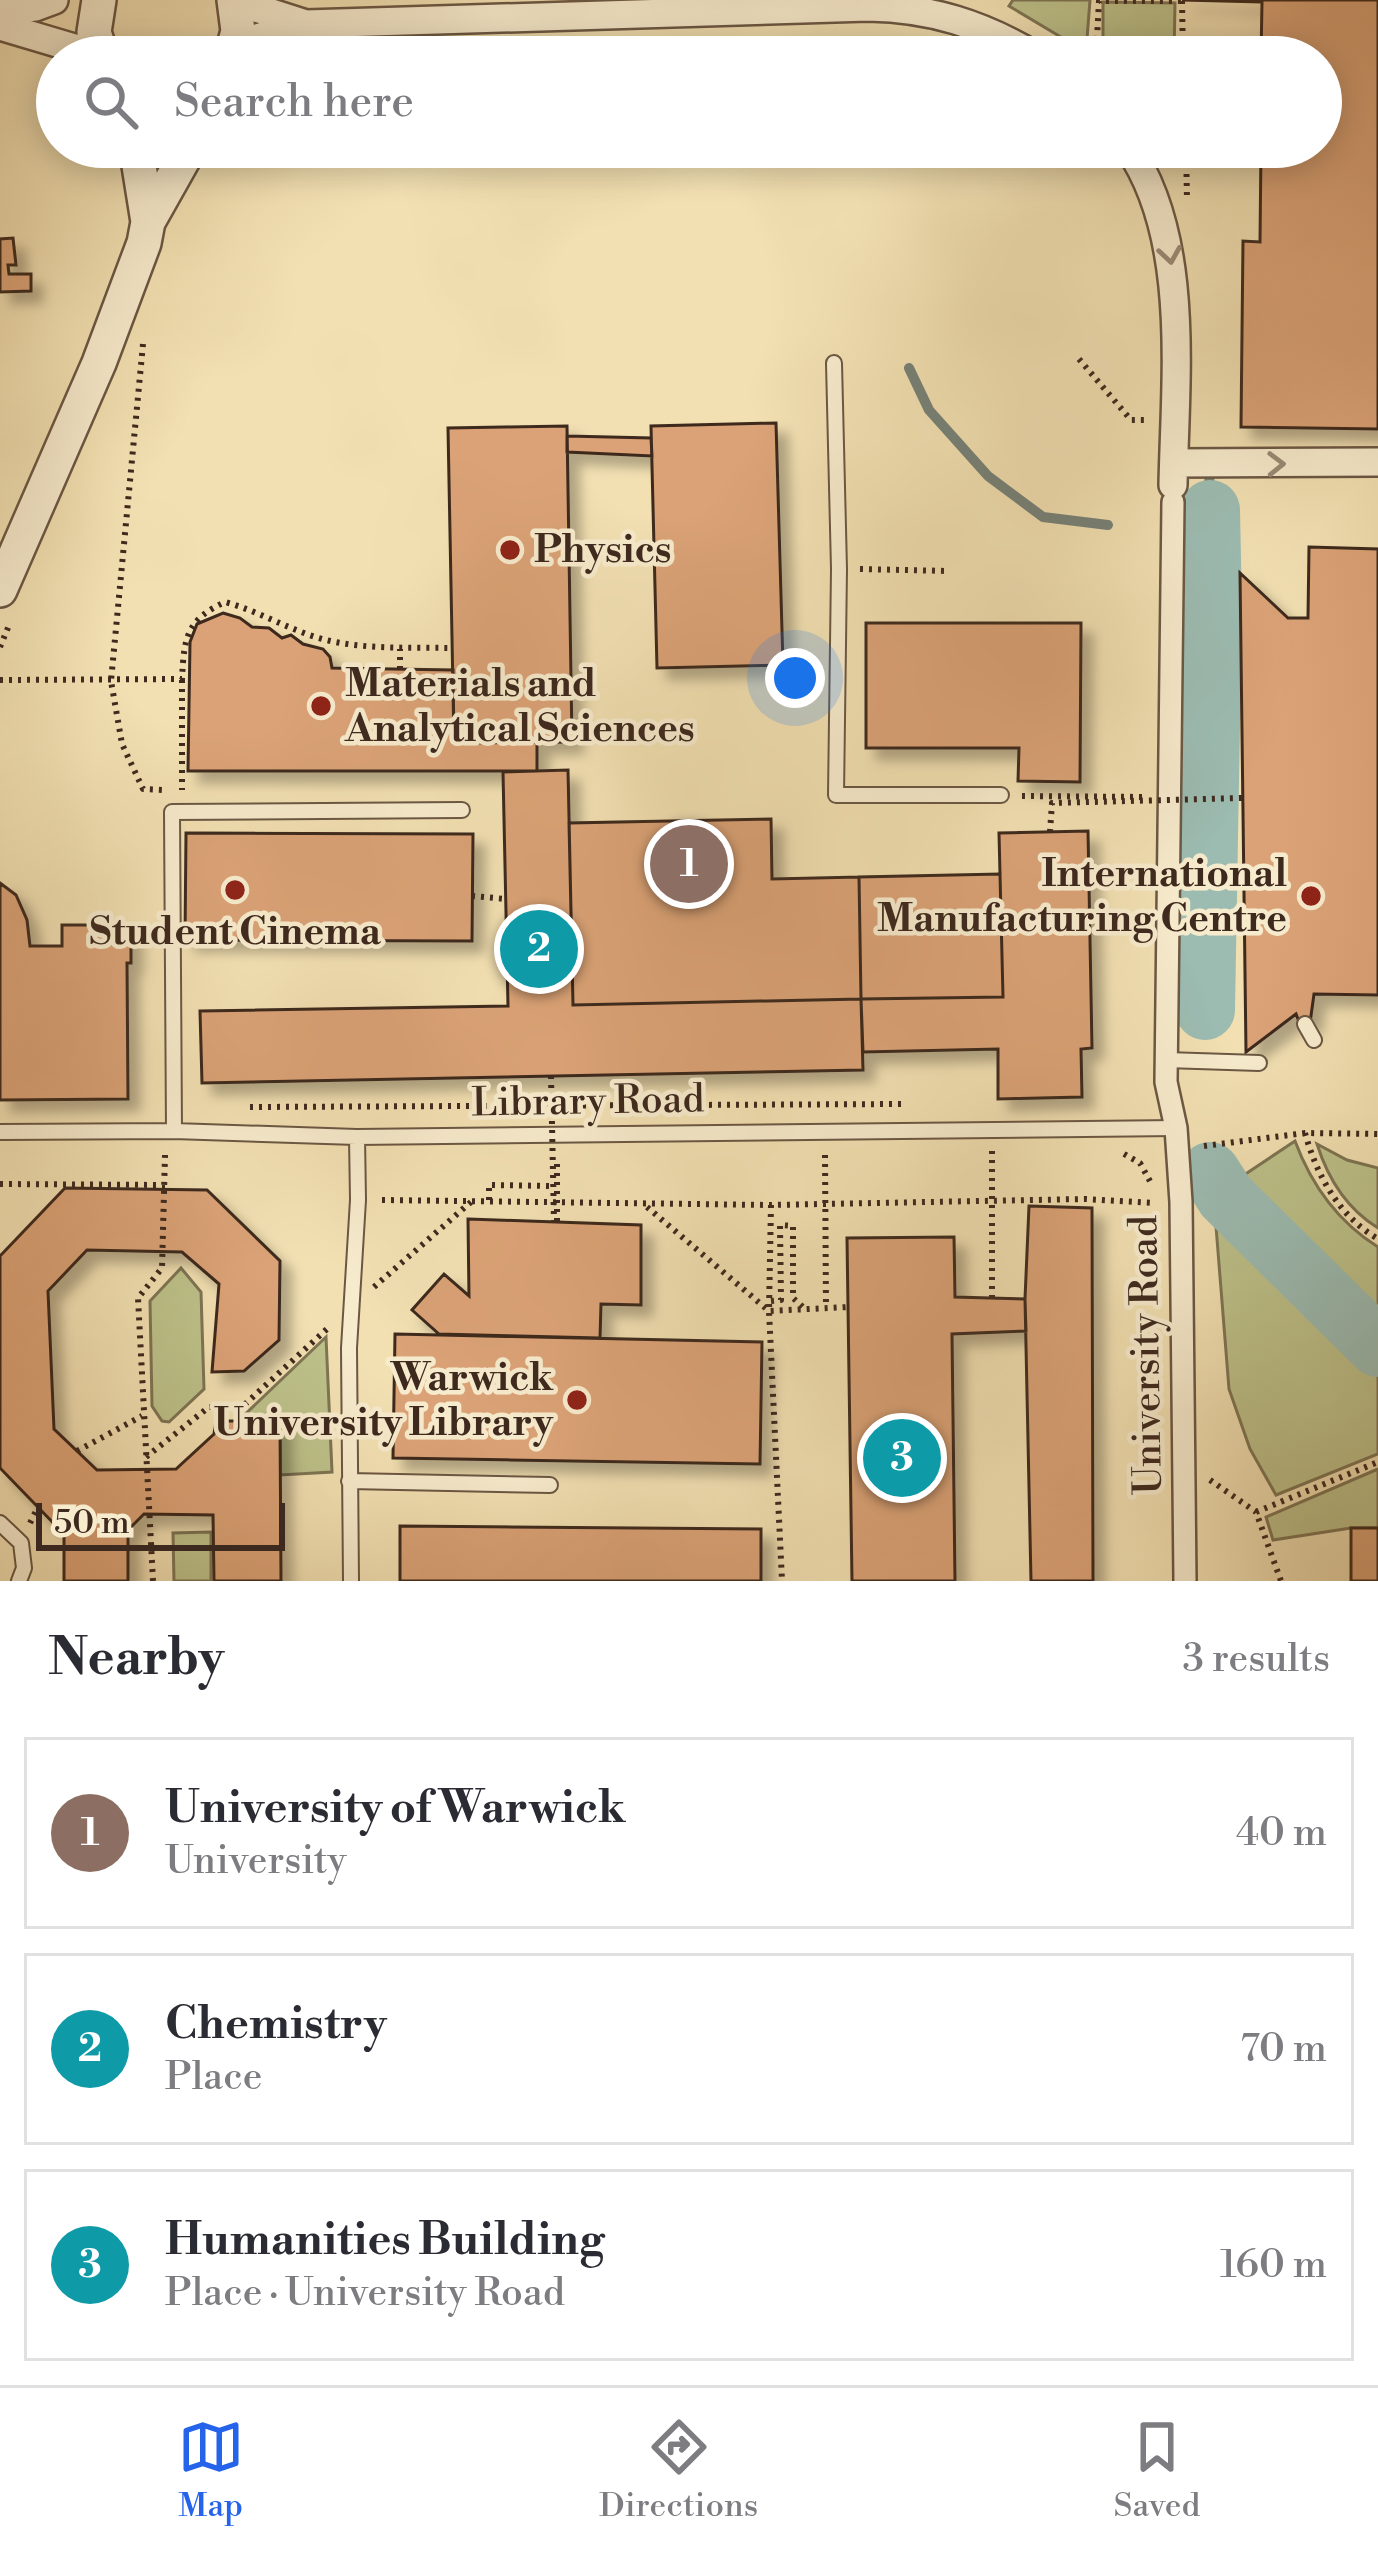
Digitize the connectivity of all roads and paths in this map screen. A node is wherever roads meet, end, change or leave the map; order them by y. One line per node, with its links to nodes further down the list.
1 (54, 0): 7 (street)
2 (99, 0): 10 (street)
3 (234, 0): 8 (street); 11 (street)
4 (1182, 1): 14 (path); 15 (path)
5 (791, 4): 6 (street); 13 (street)
6 (450, 10): 8 (street)
7 (0, 11)
8 (306, 24): 12 (street)
9 (0, 26): 16 (street)
10 (95, 36)
11 (235, 36)
12 (274, 36)
13 (997, 36)
14 (1097, 36)
15 (1183, 36)
16 (36, 37)
17 (139, 168): 20 (street)
18 (178, 168): 20 (street)
19 (1139, 168): 26 (street, one-way to 26)
20 (148, 222): 29 (street)
21 (145, 328): 35 (path)
22 (1079, 359): 24 (path)
23 (834, 363): 27 (lane)
24 (1147, 420)
25 (1378, 463): 26 (street, one-way to 25)
26 (1173, 484): 47 (street, University Road)
27 (838, 569): 28 (path); 38 (lane)
28 (949, 571)
29 (0, 590)
30 (400, 647): 31 (path); 32 (path); 33 (path)
31 (452, 647)
32 (400, 669)
33 (182, 679): 35 (path); 37 (path)
34 (0, 680): 35 (path)
35 (111, 681): 36 (path)
36 (143, 789)
37 (182, 790)
38 (1001, 795): 39 (path)
39 (1150, 797)
40 (1243, 798): 42 (path, bridge)
41 (462, 810): 53 (lane)
42 (1050, 832)
43 (472, 896): 44 (path)
44 (506, 899)
45 (1305, 1024): 46 (lane)
46 (1314, 1040)
47 (1166, 1060): 48 (lane); 52 (street, University Road)
48 (1259, 1063)
49 (551, 1076): 65 (path, bridge)
50 (913, 1105): 51 (path)
51 (245, 1107)
52 (1176, 1128): 57 (lane, Library Road); 96 (street, University Road)
53 (174, 1131): 54 (lane, Library Road); 57 (lane, Library Road)
54 (0, 1132)
55 (1305, 1133): 56 (path); 58 (path); 75 (path)
56 (1378, 1134)
57 (357, 1137): 78 (lane)
58 (1194, 1147)
59 (825, 1151): 73 (path)
60 (992, 1151): 69 (path)
61 (557, 1152): 71 (path)
62 (184, 1157): 64 (path)
63 (0, 1184): 64 (path)
64 (165, 1185): 83 (path)
65 (554, 1186): 67 (path); 71 (path, bridge)
66 (393, 1200): 68 (path)
67 (488, 1200): 68 (path); 71 (path)
68 (472, 1201): 78 (path)
69 (993, 1201): 70 (path); 73 (path); 76 (path)
70 (1158, 1203)
71 (558, 1204): 72 (path)
72 (644, 1204): 74 (path); 82 (path)
73 (826, 1204): 74 (path); 80 (path)
74 (771, 1205): 77 (path)
75 (1378, 1239)
76 (992, 1297)
77 (770, 1301): 81 (path); 82 (path)
78 (350, 1307): 85 (path); 87 (lane)
79 (849, 1307): 80 (path)
80 (826, 1308): 81 (path)
81 (806, 1309): 82 (path)
82 (770, 1311): 95 (path)
83 (144, 1415): 84 (path); 85 (path)
84 (76, 1451)
85 (146, 1457): 93 (path)
86 (1378, 1462): 90 (path)
87 (349, 1480): 89 (lane); 94 (lane)
88 (1210, 1480): 90 (path)
89 (550, 1485)
90 (1256, 1512): 97 (path)
91 (0, 1523): 92 (lane)
92 (19, 1581)
93 (153, 1581)
94 (350, 1581)
95 (782, 1581)
96 (1185, 1581)
97 (1281, 1581)

